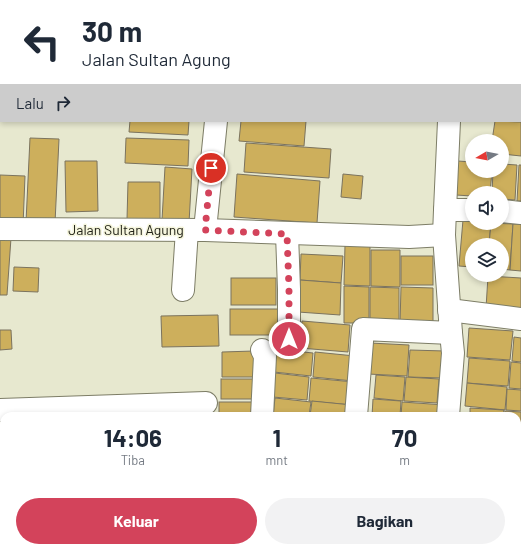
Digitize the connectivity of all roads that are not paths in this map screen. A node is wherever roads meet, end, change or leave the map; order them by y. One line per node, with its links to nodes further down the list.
1 (216, 122): 8 (street)
2 (449, 122): 3 (street)
3 (445, 210): 4 (street); 10 (street)
4 (465, 210)
5 (509, 212): 6 (street)
6 (521, 213)
7 (0, 229): 8 (street, Jalan Sultan Agung)
8 (196, 230): 9 (street, Jalan Sultan Agung); 11 (street)
9 (287, 234): 10 (street, Jalan Sultan Agung); 15 (street)
10 (444, 235): 12 (street)
11 (183, 290)
12 (449, 310): 13 (street); 14 (street)
13 (521, 319)
14 (451, 333): 20 (street); 21 (street)
15 (289, 339)
16 (262, 350): 19 (street)
17 (206, 403): 18 (street)
18 (0, 410)
19 (262, 412)
20 (356, 412)
21 (448, 412)

